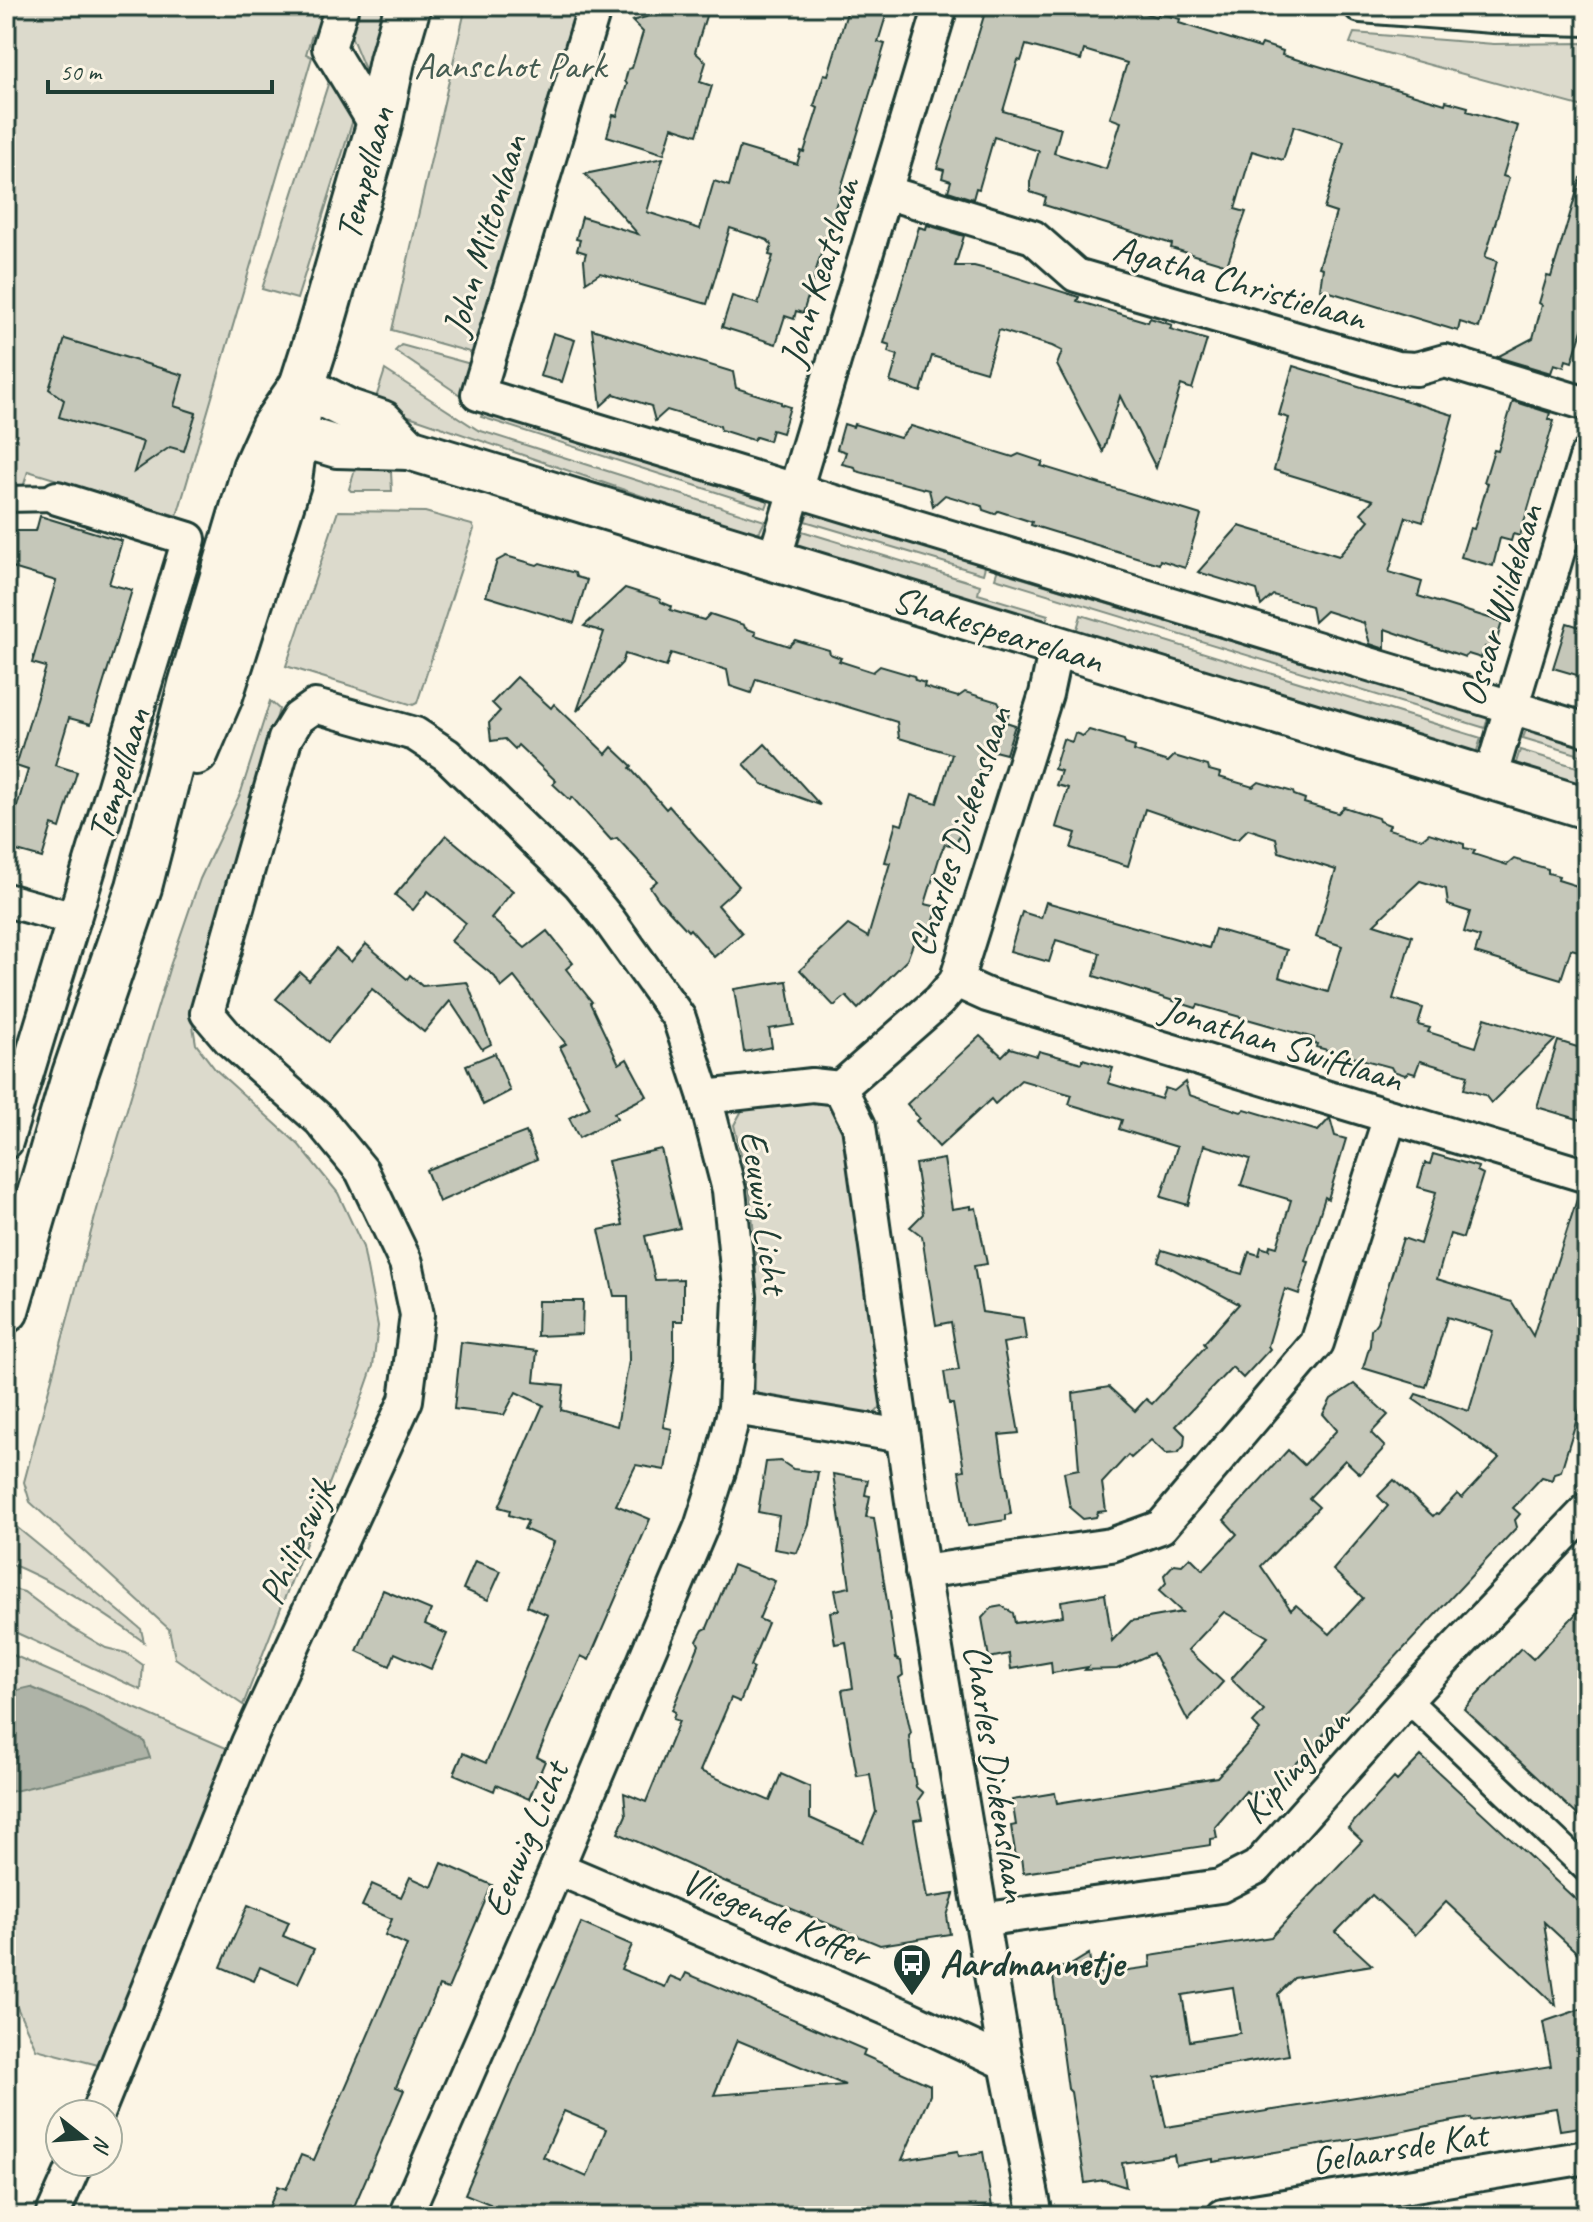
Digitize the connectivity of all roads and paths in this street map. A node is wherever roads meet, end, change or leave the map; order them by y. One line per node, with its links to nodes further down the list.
1 (342, 6): 7 (street)
2 (408, 6): 7 (main road, Tempellaan)
3 (595, 6): 10 (street, John Miltonlaan)
4 (941, 6): 8 (street, John Keatslaan)
5 (1361, 6): 6 (street)
6 (1587, 19)
7 (378, 129): 9 (main road, Tempellaan)
8 (885, 192): 11 (street, Agatha Christielaan); 15 (street, John Keatslaan)
9 (302, 386): 12 (main road, Tempellaan); 13 (street, Shakespearelaan)
10 (478, 394): 15 (street, Shakespearelaan)
11 (1587, 404)
12 (285, 432): 13 (street, Shakespearelaan); 33 (main road, Tempellaan)
13 (409, 449): 18 (street, Shakespearelaan)
14 (1587, 455): 20 (street, Oscar Wildelaan)
15 (794, 491): 18 (street, John Keatslaan); 20 (street, Shakespearelaan)
16 (57, 498): 17 (street); 25 (street, Tempellaan)
17 (6, 499)
18 (774, 560): 19 (street, Shakespearelaan)
19 (1056, 647): 22 (street, Shakespearelaan); 26 (street, Charles Dickenslaan)
20 (1511, 706): 21 (street, Shakespearelaan); 22 (street, Oscar Wildelaan)
21 (1587, 730)
22 (1490, 778): 23 (street, Shakespearelaan)
23 (1587, 808)
24 (6, 900): 25 (street)
25 (74, 919): 31 (street, Tempellaan)
26 (956, 981): 28 (street, Charles Dickenslaan); 30 (street, Jonathan Swiftlaan)
27 (230, 1040): 29 (street, Eeuwig Licht); 43 (street, Philipswijk)
28 (840, 1088): 29 (street); 35 (street, Charles Dickenslaan)
29 (705, 1097): 34 (street, Eeuwig Licht)
30 (1390, 1117): 32 (street, Jonathan Swiftlaan); 37 (street)
31 (6, 1142)
32 (1587, 1176)
33 (6, 1311)
34 (735, 1408): 35 (street); 39 (street, Eeuwig Licht)
35 (902, 1436): 37 (street, Charles Dickenslaan)
36 (1587, 1510): 38 (street, Kiplinglaan)
37 (922, 1572): 41 (street, Charles Dickenslaan)
38 (1407, 1699): 40 (street); 41 (street, Kiplinglaan)
39 (557, 1868): 42 (street, Vliegende Koffer); 47 (street, Eeuwig Licht)
40 (1587, 1870)
41 (981, 1920): 42 (street, Charles Dickenslaan)
42 (1006, 2063): 48 (street, Charles Dickenslaan)
43 (104, 2098)
44 (1587, 2157): 49 (street, Gelaarsde Kat)
45 (69, 2178): 46 (street)
46 (52, 2216)
47 (405, 2216)
48 (1036, 2216)
49 (1223, 2216)

